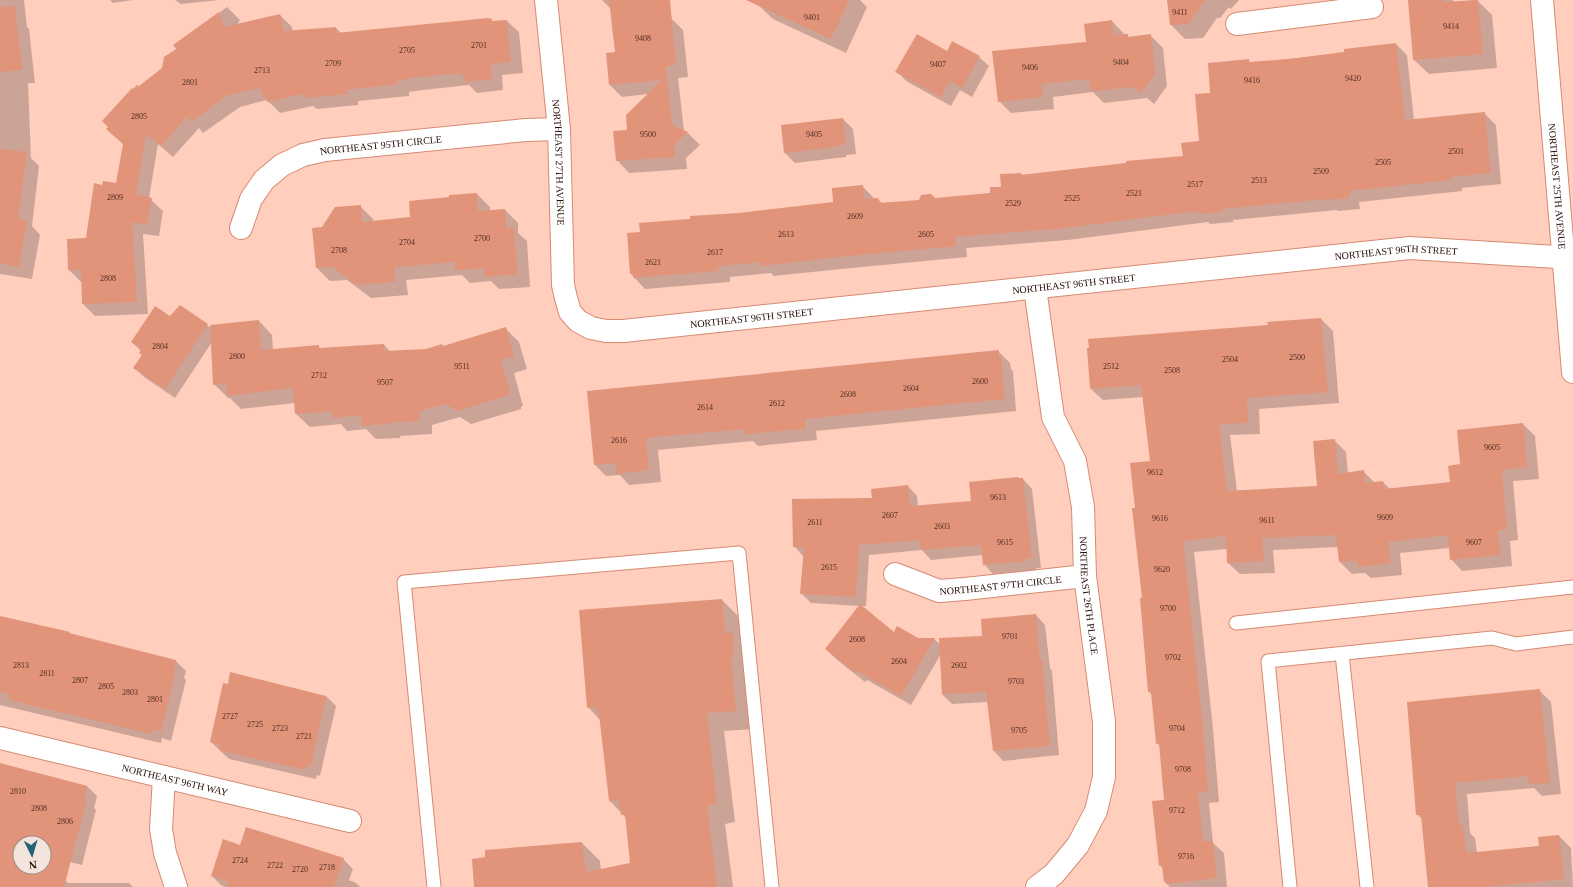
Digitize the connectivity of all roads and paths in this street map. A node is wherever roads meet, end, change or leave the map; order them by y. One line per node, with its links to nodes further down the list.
1 (546, 0): 6 (street, NORTHEAST 27TH AVENUE)
2 (1542, 0): 8 (street, NORTHEAST 25TH AVENUE)
3 (1372, 7): 4 (street)
4 (1308, 8): 5 (street)
5 (1237, 24)
6 (559, 129): 7 (street, NORTHEAST 95TH CIRCLE); 10 (street, NORTHEAST 27TH AVENUE)
7 (241, 228)
8 (1568, 258): 9 (street, NORTHEAST 96TH STREET); 11 (street, NORTHEAST 25TH AVENUE)
9 (1035, 288): 10 (street, NORTHEAST 96TH STREET); 13 (street, NORTHEAST 26TH PLACE)
10 (578, 321)
11 (1573, 372)
12 (895, 574): 13 (street, NORTHEAST 97TH CIRCLE)
13 (1085, 576): 24 (street, NORTHEAST 26TH PLACE)
14 (1573, 587): 15 (lane)
15 (1236, 623)
16 (1573, 637): 17 (lane)
17 (1342, 654): 25 (lane); 26 (lane)
18 (0, 738): 19 (street, NORTHEAST 96TH WAY)
19 (164, 777): 20 (street, NORTHEAST 96TH WAY); 21 (street)
20 (350, 821)
21 (176, 887)
22 (434, 887): 23 (lane)
23 (772, 887)
24 (1037, 887)
25 (1290, 887)
26 (1367, 887)

